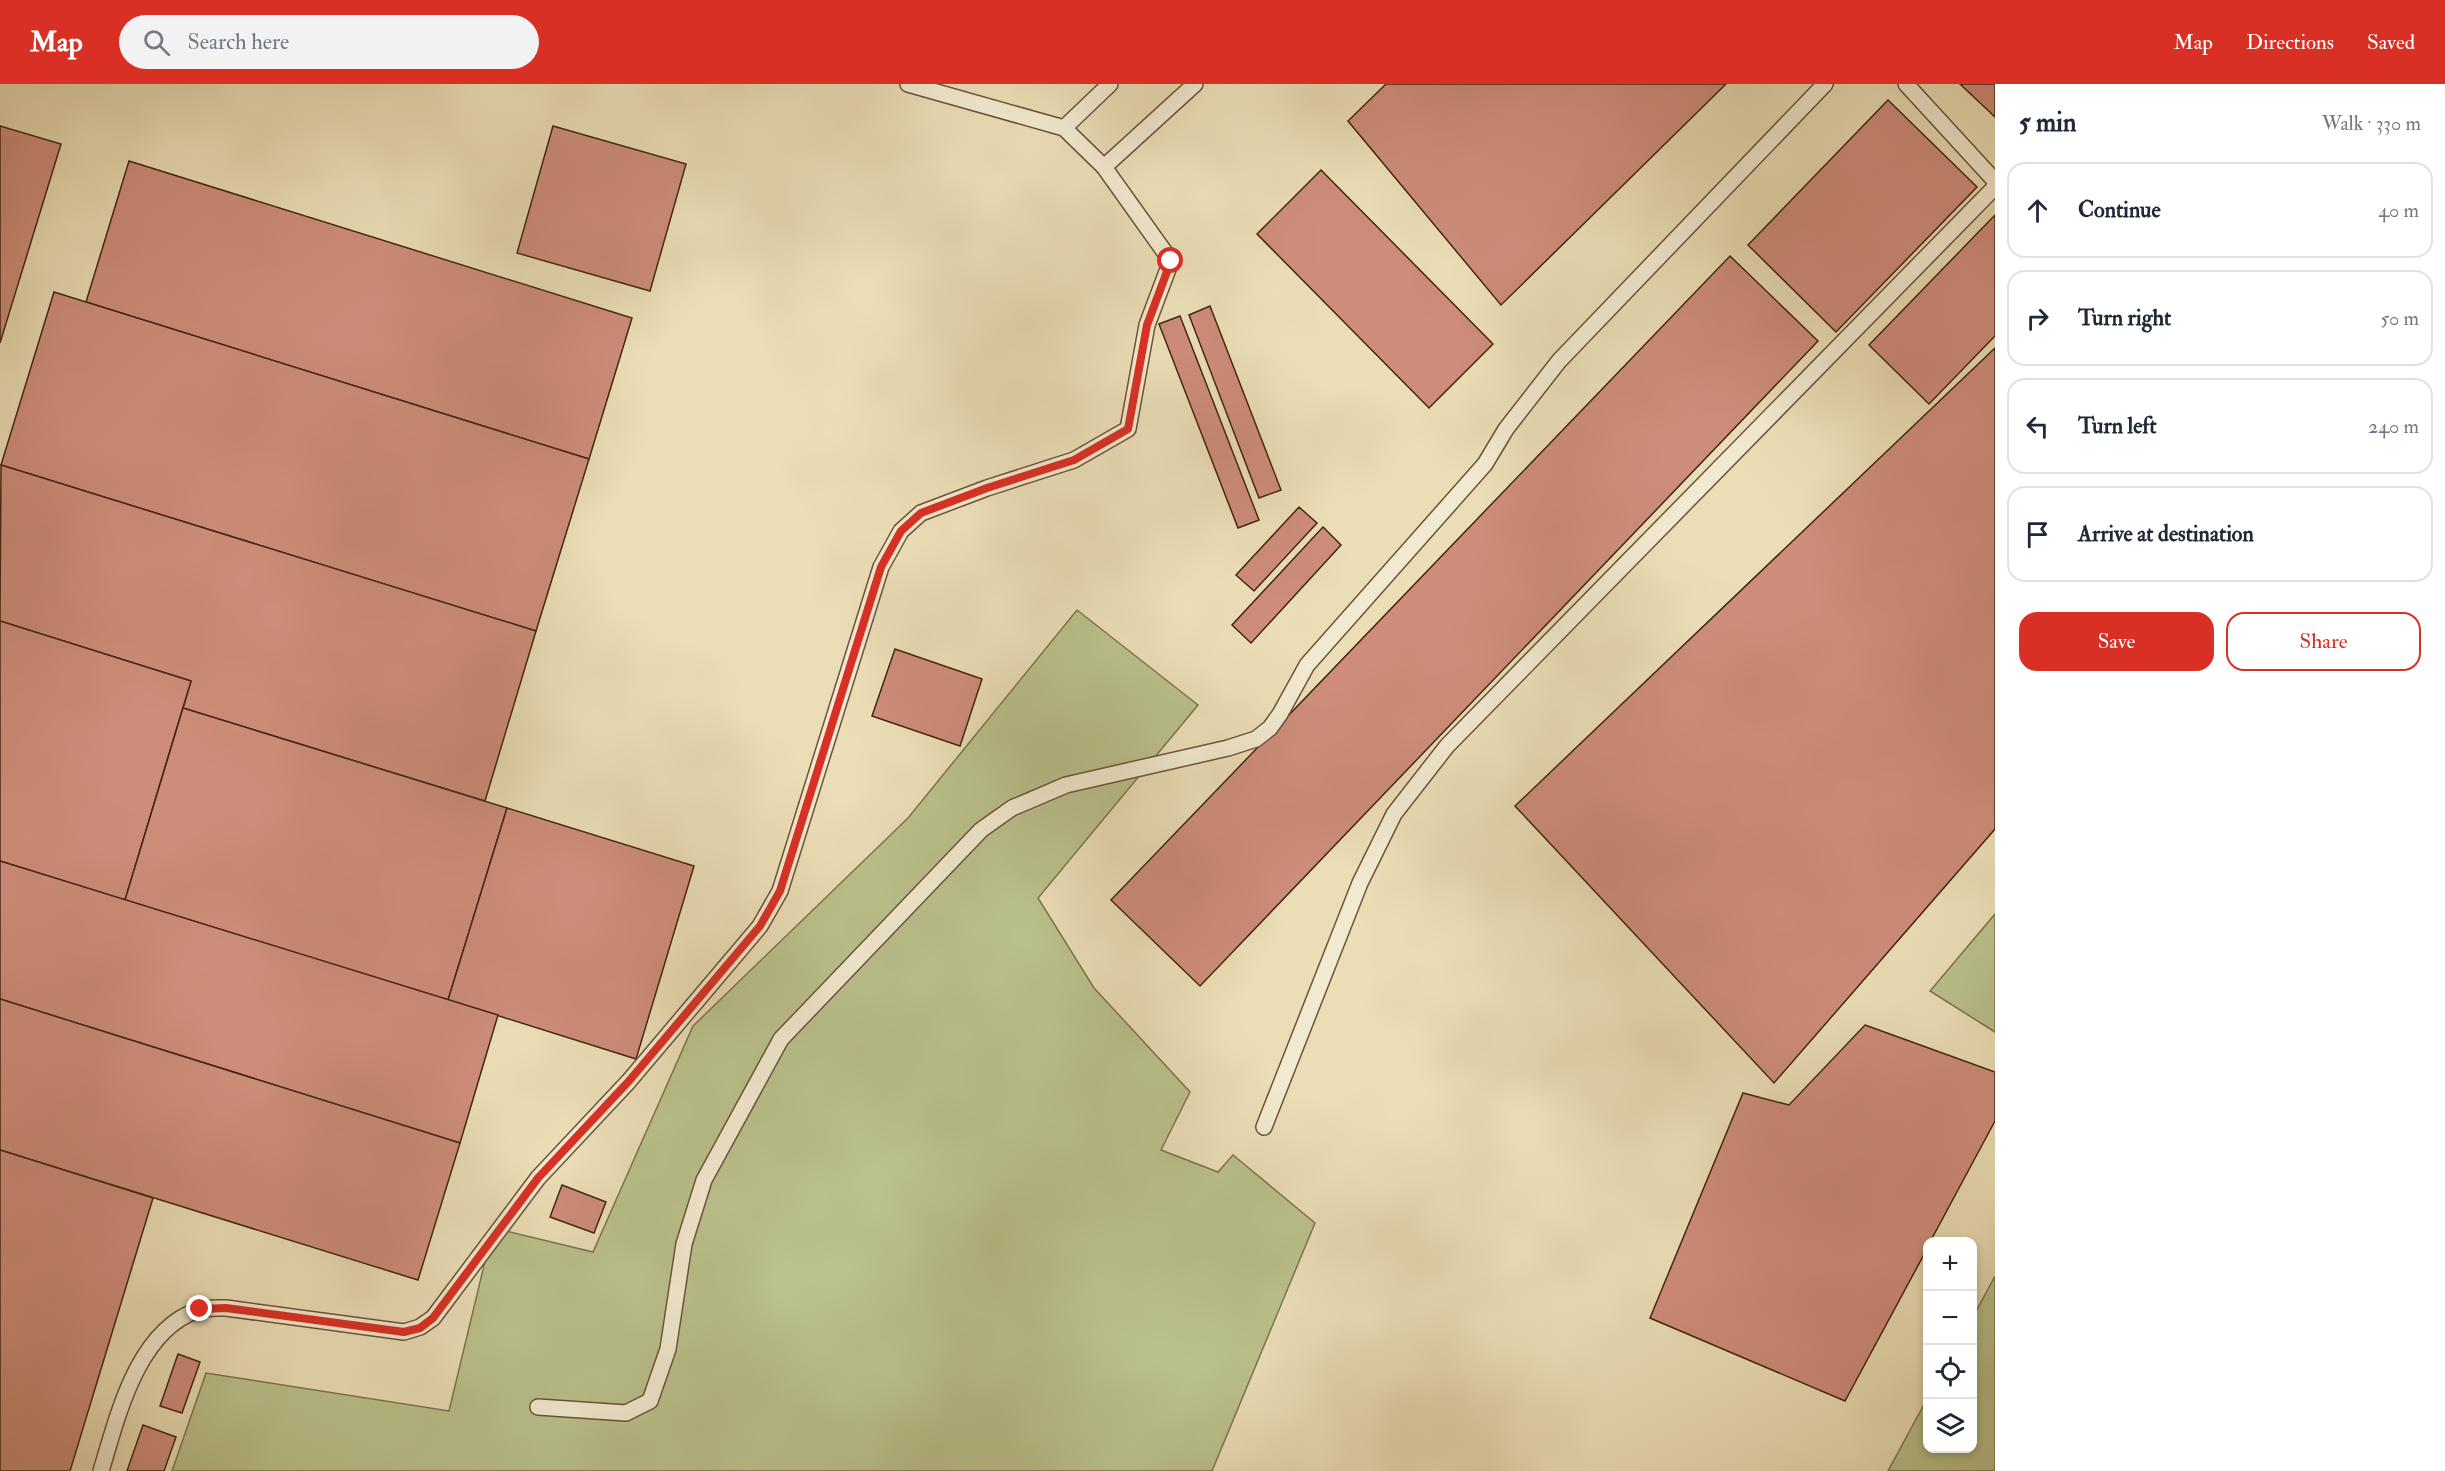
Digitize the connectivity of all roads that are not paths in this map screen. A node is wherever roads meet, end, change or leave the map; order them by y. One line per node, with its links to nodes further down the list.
1 (908, 84): 6 (lane)
2 (1110, 84): 6 (lane)
3 (1195, 84): 7 (lane)
4 (1825, 84): 11 (lane)
5 (1906, 84): 8 (lane)
6 (1064, 128): 7 (lane)
7 (1104, 166): 12 (lane)
8 (1995, 181)
9 (1995, 187): 10 (lane)
10 (1264, 1127)
11 (537, 1407)
12 (100, 1471)

